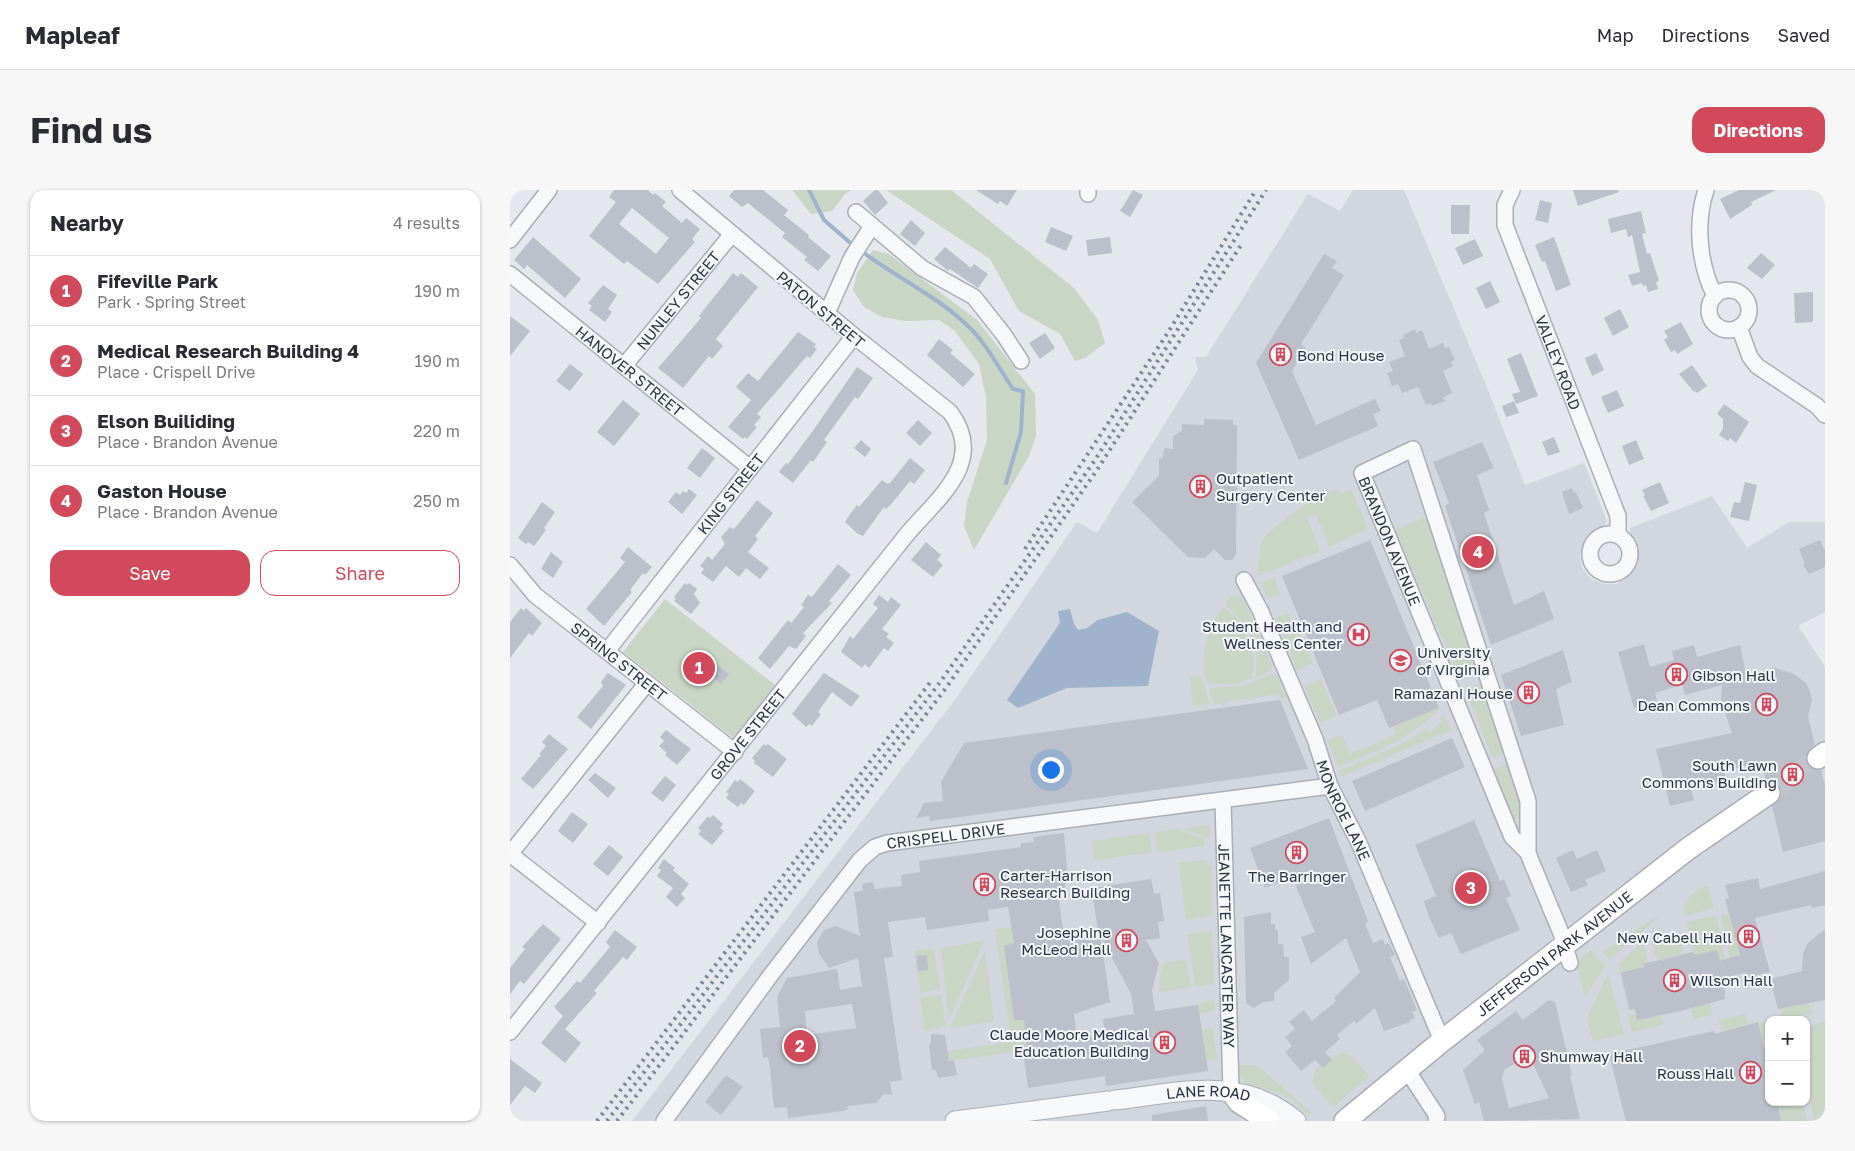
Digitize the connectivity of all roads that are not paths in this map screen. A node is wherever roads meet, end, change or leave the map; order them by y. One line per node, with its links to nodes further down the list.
1 (549, 190): 8 (street)
2 (680, 190): 7 (street, PATON STREET)
3 (1512, 190): 19 (street, VALLEY ROAD)
4 (1706, 190): 10 (street)
5 (856, 212): 6 (street)
6 (872, 226): 11 (street); 14 (street)
7 (732, 234): 11 (street, PATON STREET); 15 (street, NUNLEY STREET)
8 (510, 240)
9 (510, 274): 15 (street, HANOVER STREET)
10 (1715, 296): 12 (street); 12 (street)
11 (827, 313): 13 (street, PATON STREET)
12 (1738, 327): 16 (street)
13 (854, 336): 17 (street, PATON STREET); 18 (street, KING STREET)
14 (1021, 362)
15 (624, 366): 18 (street, HANOVER STREET)
16 (1825, 415)
17 (960, 429): 25 (street, GROVE STREET)
18 (750, 468): 23 (street, KING STREET)
19 (1618, 535)
20 (510, 565): 22 (street, SPRING STREET)
21 (1244, 580): 26 (street, MONROE LANE)
22 (515, 584): 23 (street, SPRING STREET)
23 (607, 651): 24 (street, SPRING STREET)
24 (647, 683): 25 (street, SPRING STREET); 29 (street)
25 (735, 752): 31 (street, GROVE STREET)
26 (1330, 786): 28 (street, CRISPELL DRIVE); 34 (street, MONROE LANE)
27 (1769, 793): 32 (main road, JEFFERSON PARK AVENUE)
28 (1224, 801): 36 (street, JEANETTE LANCASTER WAY); 37 (street, CRISPELL DRIVE)
29 (510, 854): 31 (street)
30 (1528, 854): 30 (street, BRANDON AVENUE); 32 (street, BRANDON AVENUE)
31 (598, 923): 33 (street, GROVE STREET)
32 (1568, 954): 34 (main road, JEFFERSON PARK AVENUE)
33 (510, 1032)
34 (1442, 1041): 35 (main road, JEFFERSON PARK AVENUE)
35 (1407, 1070): 41 (main road, JEFFERSON PARK AVENUE); 42 (street)
36 (1231, 1091): 38 (street, LANE ROAD); 39 (main road); 40 (street, LANE ROAD)
37 (671, 1118)
38 (955, 1121)
39 (1269, 1121)
40 (1296, 1121)
41 (1345, 1121)
42 (1436, 1121)

